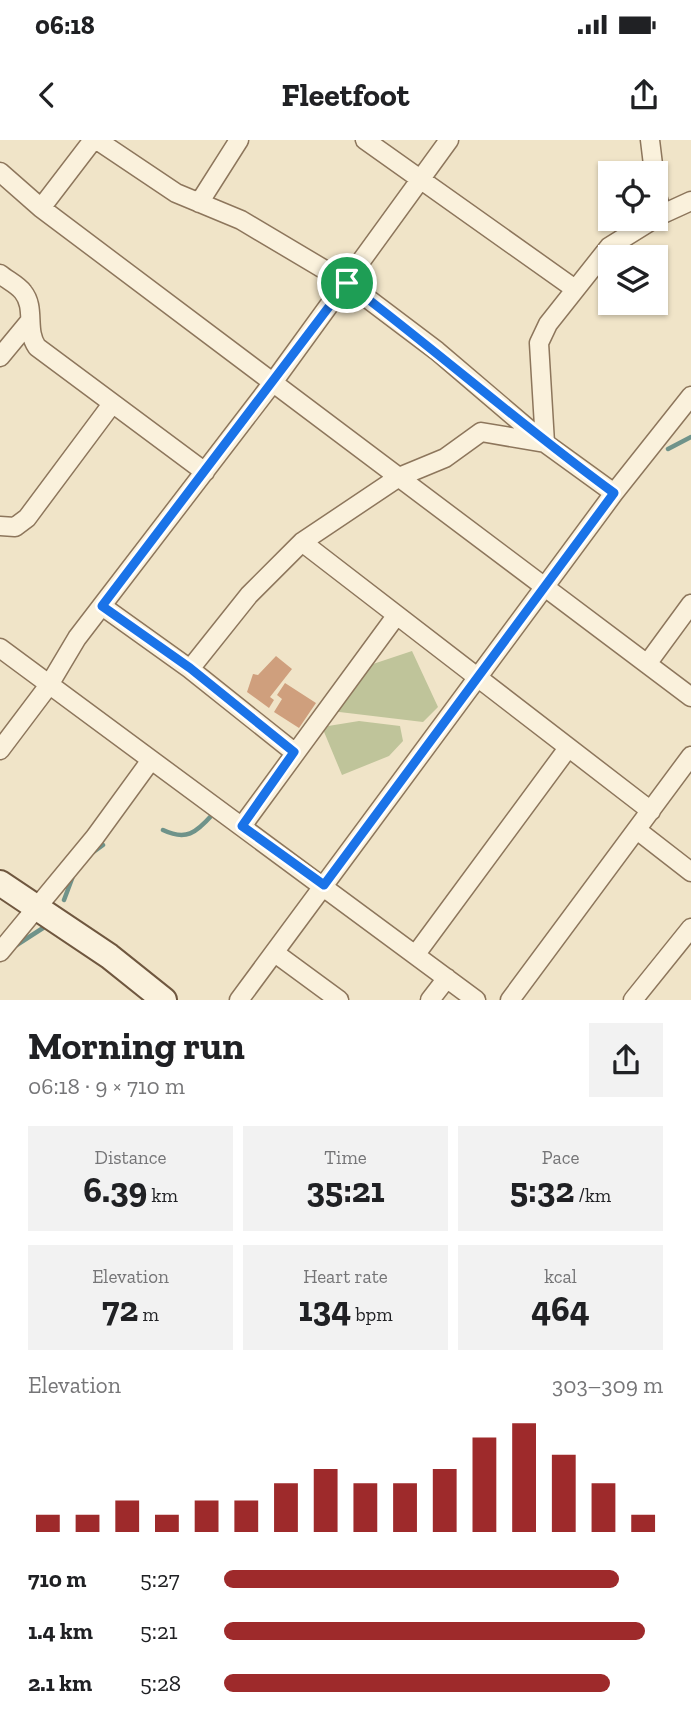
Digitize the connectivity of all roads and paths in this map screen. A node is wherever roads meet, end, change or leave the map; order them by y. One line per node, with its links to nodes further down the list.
1 (95, 140): 10 (street); 11 (street)
2 (239, 140): 10 (street)
3 (365, 140): 8 (street)
4 (449, 140): 8 (street)
5 (650, 140): 6 (street)
6 (653, 161)
7 (0, 172): 11 (street)
8 (421, 179): 15 (street); 16 (street)
9 (691, 201): 12 (street)
10 (199, 203): 15 (street)
11 (41, 208): 19 (street)
12 (668, 212)
13 (635, 231): 16 (street)
14 (0, 274): 17 (street)
15 (347, 283): 19 (street); 22 (street)
16 (575, 289): 22 (street)
17 (30, 322): 18 (street); 21 (street)
18 (0, 357)
19 (274, 381): 23 (street); 24 (street)
20 (691, 396): 25 (street)
21 (112, 404): 23 (street); 26 (street)
22 (545, 443): 24 (street); 25 (street)
23 (205, 472): 30 (street)
24 (399, 477): 27 (street); 28 (street)
25 (614, 493): 28 (street)
26 (0, 526)
27 (302, 542): 31 (street); 34 (street)
28 (544, 588): 33 (street); 35 (street)
29 (691, 604): 33 (street)
30 (102, 606): 34 (street); 36 (street)
31 (396, 616): 35 (street); 40 (street)
32 (0, 648): 36 (street)
33 (647, 664): 37 (street)
34 (190, 668): 40 (street)
35 (478, 680): 38 (street); 48 (street)
36 (49, 685): 39 (street); 42 (street)
37 (691, 697)
38 (568, 748): 43 (street); 53 (street)
39 (0, 750)
40 (294, 752): 44 (street)
41 (691, 757): 43 (street)
42 (151, 760): 44 (street); 49 (street)
43 (651, 811): 45 (street)
44 (242, 826): 48 (street)
45 (637, 830): 46 (street); 60 (street)
46 (691, 872)
47 (0, 883): 49 (street)
48 (324, 885): 52 (street); 53 (street)
49 (36, 906): 51 (street); 55 (street)
50 (691, 928): 61 (street)
51 (0, 952)
52 (275, 953): 56 (street); 57 (street)
53 (416, 954): 54 (street)
54 (447, 978): 58 (street); 59 (street)
55 (164, 999)
56 (239, 999)
57 (339, 999)
58 (430, 999)
59 (476, 999)
60 (510, 999)
61 (633, 999)

